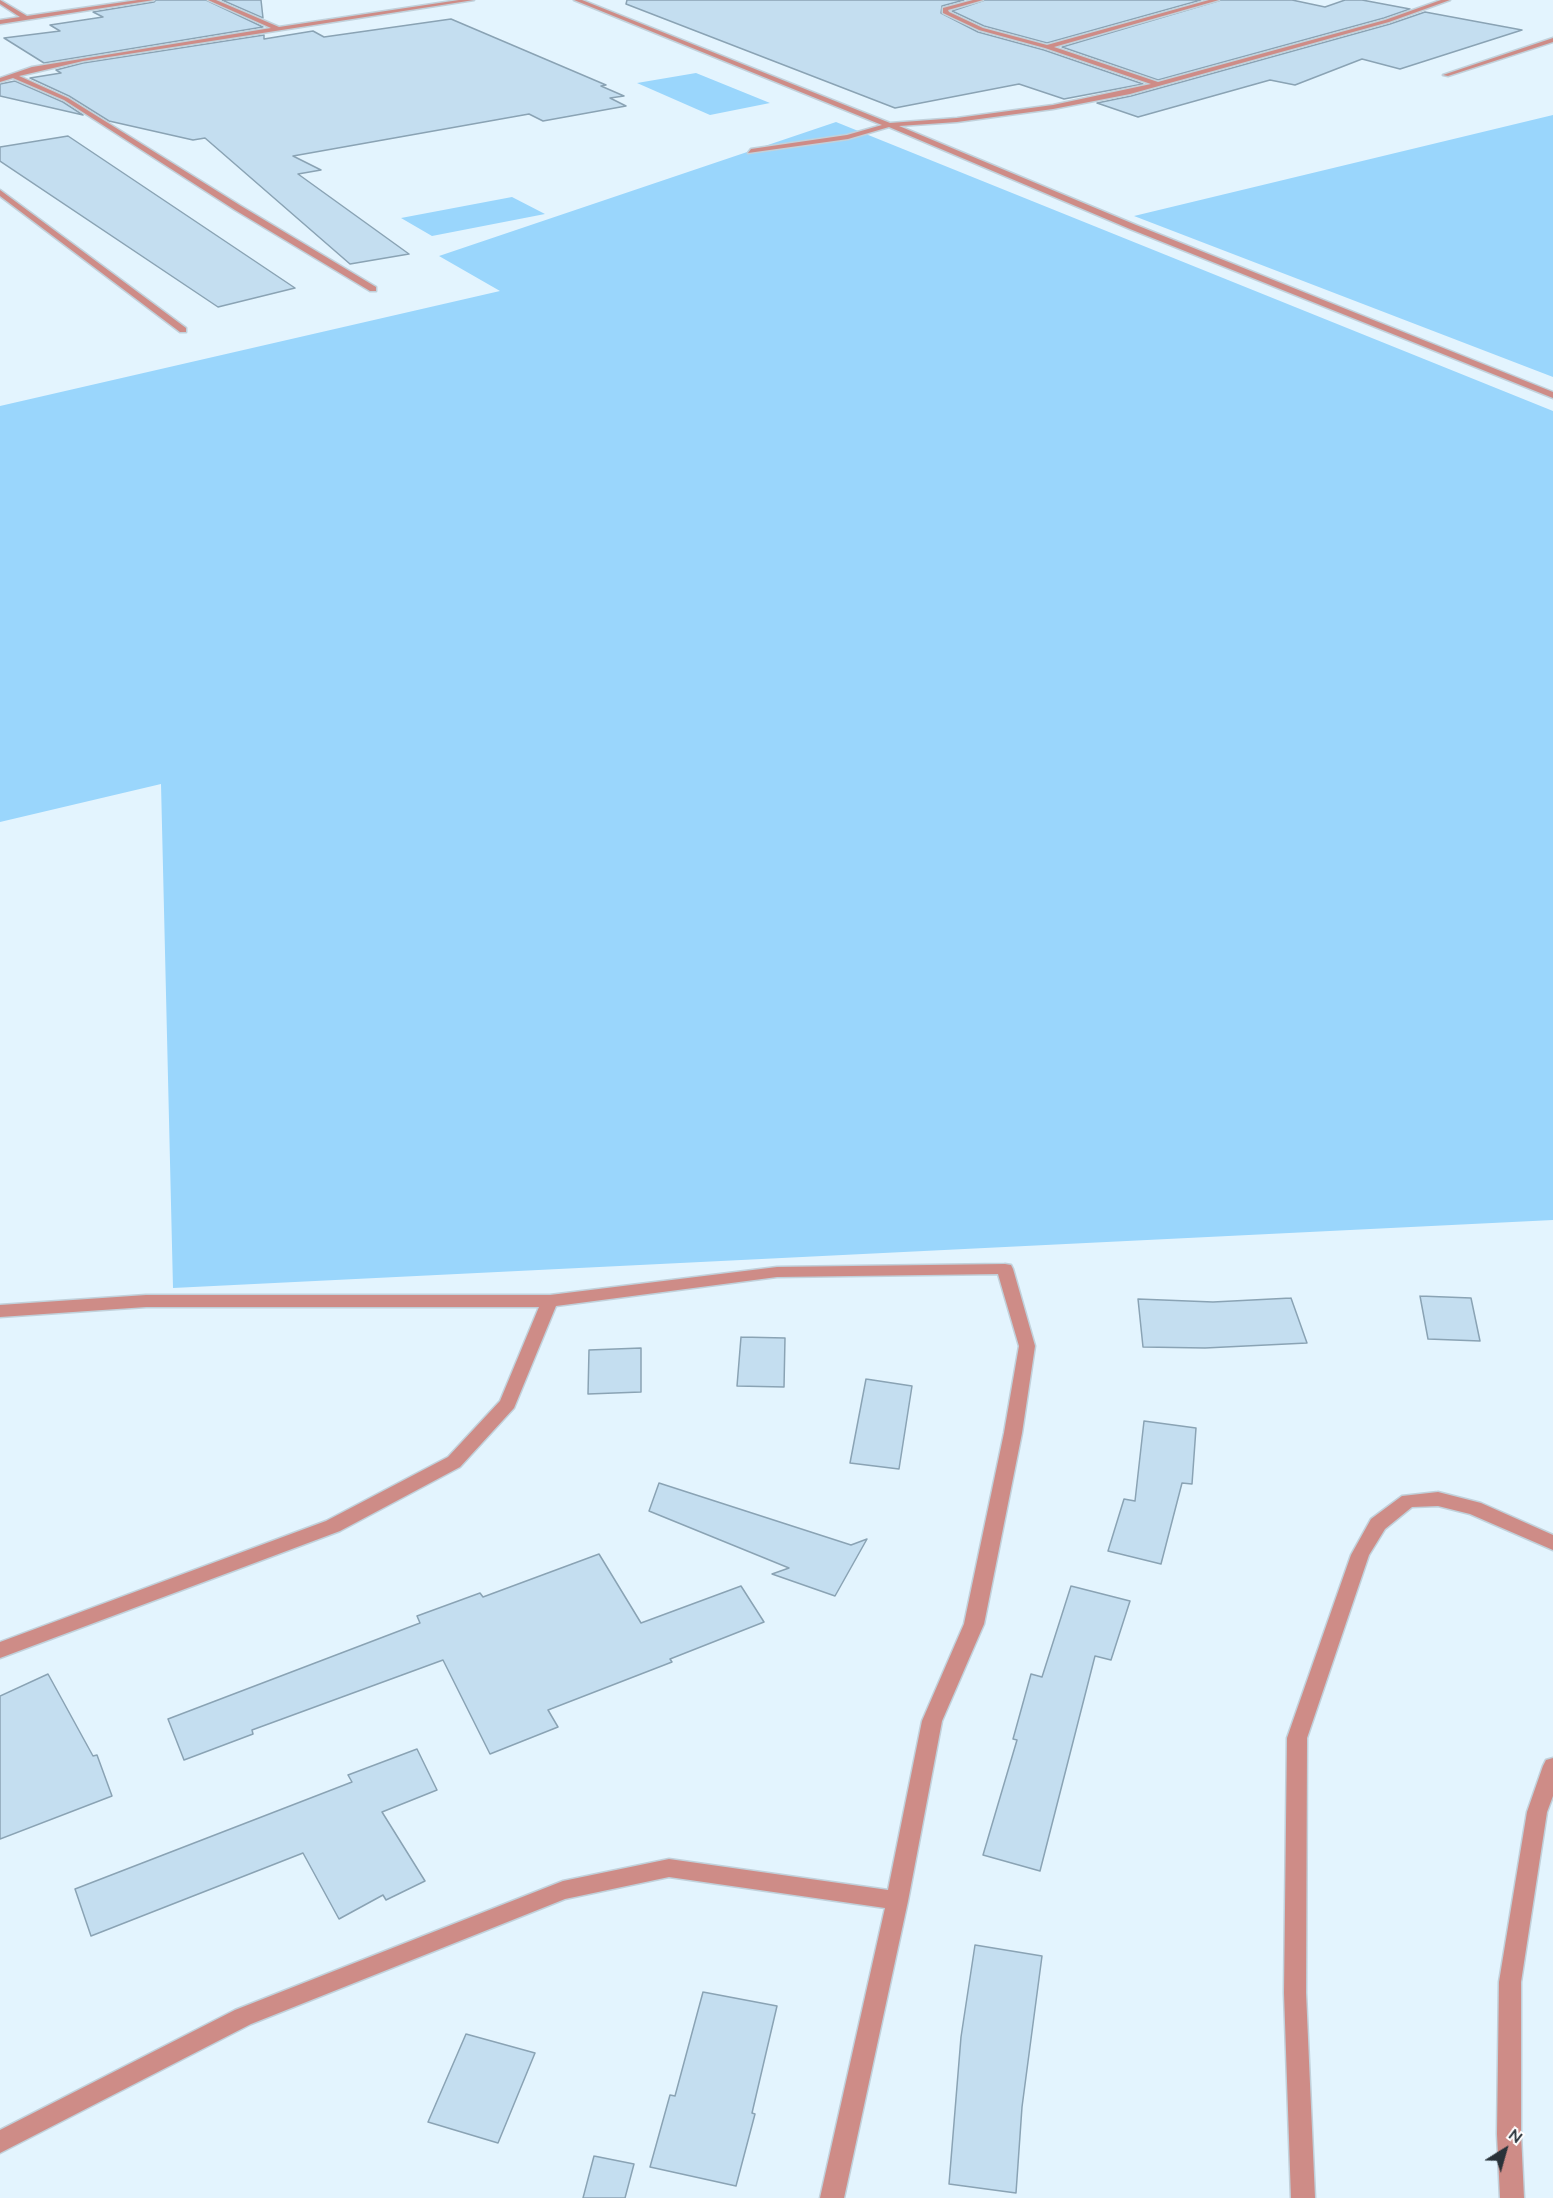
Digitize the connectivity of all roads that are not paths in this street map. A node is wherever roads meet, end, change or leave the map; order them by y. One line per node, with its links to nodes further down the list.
1 (150, 0): 9 (street)
2 (211, 0): 11 (street)
3 (471, 0): 11 (street)
4 (577, 0): 18 (street)
5 (980, 0): 13 (street)
6 (1216, 0): 13 (street)
7 (1447, 0): 17 (street)
8 (0, 1): 9 (street)
9 (26, 18): 10 (street)
10 (0, 22)
11 (281, 30): 14 (street)
12 (1553, 40): 15 (street)
13 (1047, 47): 17 (street)
14 (12, 75): 16 (street); 21 (street)
15 (1446, 75)
16 (0, 80)
17 (1159, 85): 18 (street)
18 (890, 125): 19 (street); 23 (street)
19 (751, 151)
20 (0, 192): 22 (street)
21 (373, 288)
22 (183, 330)
23 (1553, 395)
24 (550, 1301): 25 (street); 27 (street); 29 (street)
25 (0, 1311)
26 (1553, 1543): 32 (street)
27 (0, 1650)
28 (1553, 1766): 33 (street)
29 (897, 1901): 30 (street); 31 (street)
30 (0, 2142)
31 (832, 2198)
32 (1303, 2198)
33 (1512, 2198)

